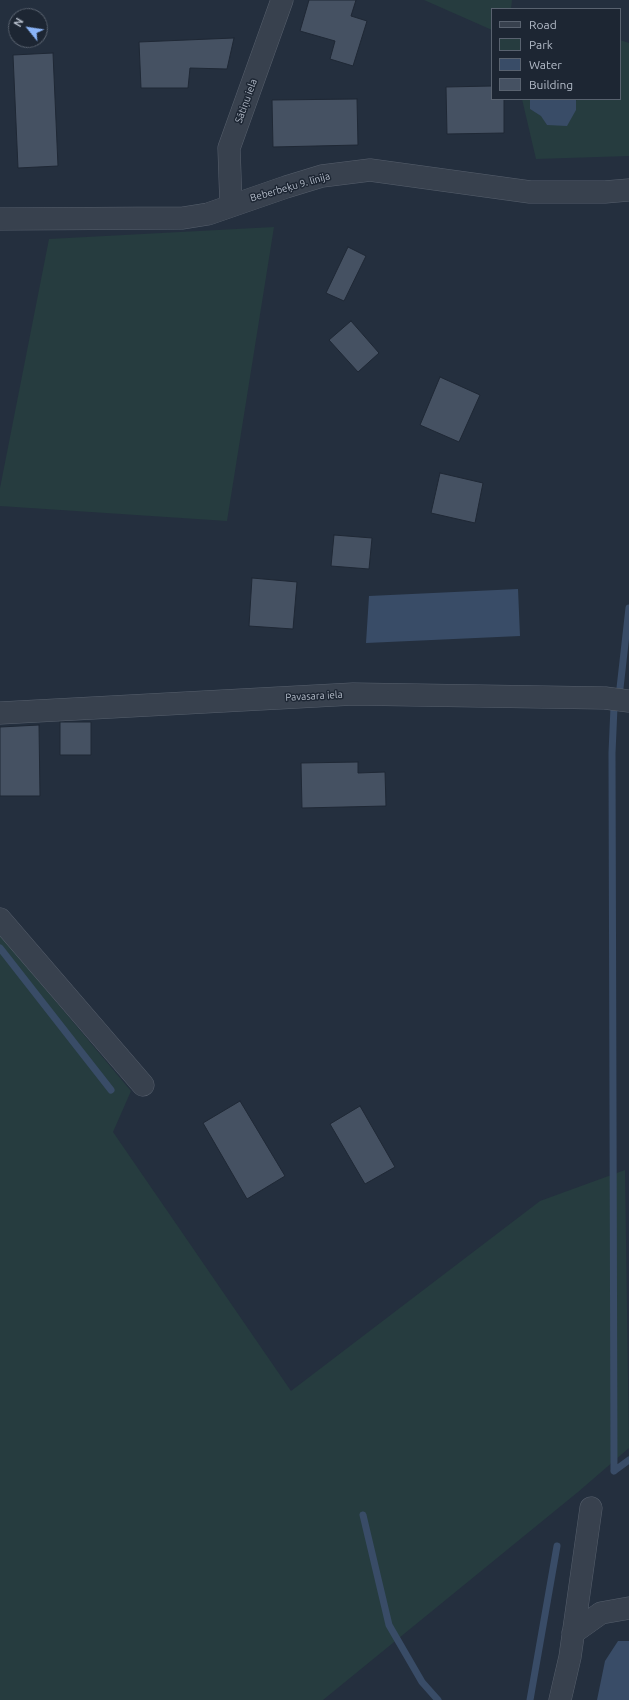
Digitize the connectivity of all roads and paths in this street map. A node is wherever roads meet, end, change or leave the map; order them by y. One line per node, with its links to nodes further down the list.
1 (282, 0): 3 (street, Sātiņu iela)
2 (629, 190): 3 (street, Beberbeķu 9. līnija)
3 (231, 205): 4 (street, Beberbeķu 9. līnija)
4 (0, 219)
5 (629, 701): 6 (street, Pavasara iela)
6 (0, 713)
7 (0, 919): 8 (street)
8 (143, 1085)
9 (591, 1508): 11 (street)
10 (629, 1608): 11 (street)
11 (573, 1633): 12 (street)
12 (560, 1700)

